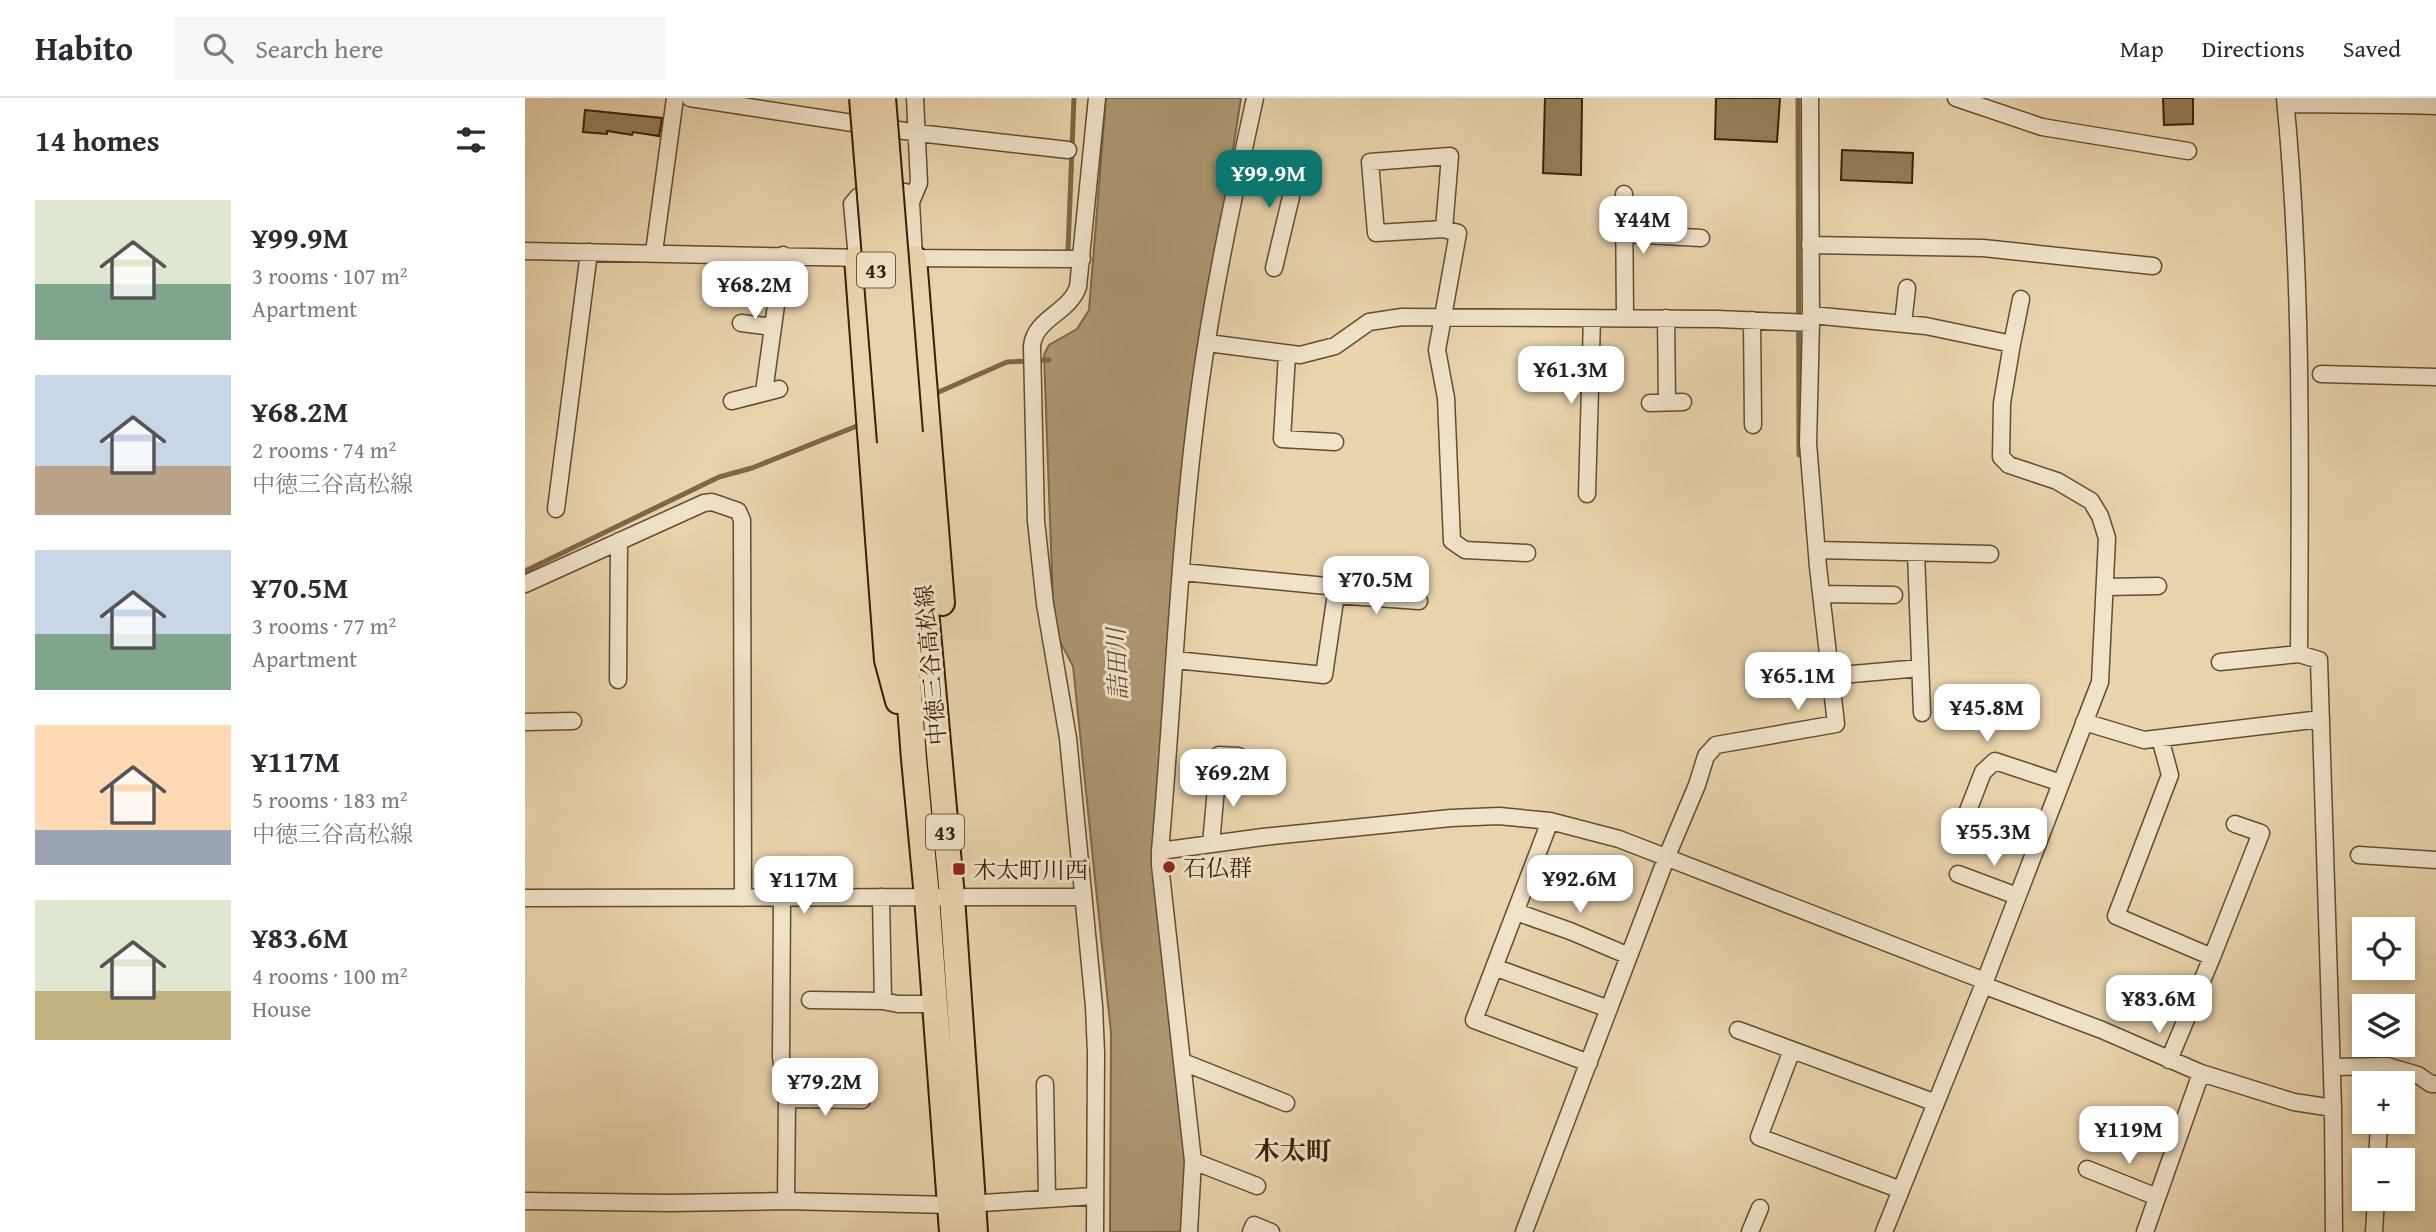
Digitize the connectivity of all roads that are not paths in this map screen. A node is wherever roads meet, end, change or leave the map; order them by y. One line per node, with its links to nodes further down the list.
1 (675, 98): 25 (street)
2 (690, 98): 13 (street)
3 (862, 98): 51 (main road, 中徳三谷高松線 / 43, bridge)
4 (883, 98): 51 (main road, 中徳三谷高松線 / 43, bridge)
5 (915, 98): 13 (street)
6 (1097, 98): 29 (street)
7 (1255, 98): 16 (street)
8 (1810, 98): 22 (street)
9 (1965, 99): 15 (street)
10 (2285, 101): 11 (street); 68 (street)
11 (2401, 102): 12 (street)
12 (2436, 106)
13 (918, 133): 14 (street); 18 (street)
14 (1068, 150)
15 (2187, 151)
16 (1240, 167): 31 (street); 43 (street)
17 (1624, 194): 20 (street)
18 (911, 202): 27 (street); 28 (street)
19 (1444, 229): 19 (street); 37 (street)
20 (1625, 234): 21 (street); 35 (street)
21 (1701, 238)
22 (1810, 245): 30 (street); 38 (street)
23 (525, 251): 24 (street)
24 (589, 252): 25 (street); 54 (street)
25 (654, 252): 26 (street)
26 (783, 256): 27 (street); 42 (street)
27 (857, 258): 28 (street); 82 (main road)
28 (914, 258): 29 (street); 80 (main road)
29 (1082, 259): 97 (street)
30 (2153, 266)
31 (1274, 268)
32 (1907, 288): 41 (street)
33 (2021, 299): 44 (street)
34 (1592, 318): 35 (street); 37 (street); 53 (street)
35 (1625, 318): 36 (street)
36 (1667, 318): 39 (street); 49 (street)
37 (1443, 319): 45 (street); 57 (street)
38 (1811, 319): 39 (street); 41 (street); 56 (street)
39 (1752, 320): 50 (street)
40 (741, 323): 42 (street)
41 (1903, 324): 44 (street)
42 (773, 327): 48 (street)
43 (1207, 343): 45 (street); 60 (street)
44 (2012, 344): 63 (street)
45 (1287, 354): 52 (street)
46 (2321, 374): 47 (street)
47 (2436, 377)
48 (732, 401)
49 (1650, 403)
50 (1753, 425)
51 (900, 437): 80 (main road, 中徳三谷高松線 / 43); 82 (main road, 中徳三谷高松線 / 43)
52 (1335, 442)
53 (1587, 494)
54 (555, 509)
55 (619, 541): 61 (street); 73 (street); 99 (street)
56 (1817, 550): 58 (street); 64 (street)
57 (1527, 553)
58 (1916, 553): 59 (street); 71 (street)
59 (1990, 554)
60 (1182, 572): 65 (street); 69 (street)
61 (525, 584)
62 (2158, 586): 63 (street)
63 (2106, 587): 78 (street)
64 (1821, 594): 66 (street); 72 (street)
65 (1335, 595): 67 (street); 69 (street)
66 (1894, 595)
67 (1419, 601)
68 (2299, 654): 70 (street); 75 (street)
69 (1175, 660): 88 (street)
70 (2220, 662)
71 (1920, 668): 72 (street); 74 (street)
72 (1830, 677): 90 (street)
73 (618, 680)
74 (1922, 713)
75 (2321, 719): 79 (street); 114 (street)
76 (573, 721): 77 (street)
77 (525, 722)
78 (2084, 722): 79 (street); 83 (street)
79 (2161, 738): 102 (street)
80 (936, 739): 96 (main road, 中徳三谷高松線 / 43)
81 (1239, 756): 87 (street)
82 (914, 759): 96 (main road, 中徳三谷高松線 / 43)
83 (2061, 783): 85 (street); 93 (street)
84 (1551, 821): 87 (street); 90 (street); 100 (street)
85 (1964, 821)
86 (2235, 824): 102 (street)
87 (1211, 844): 88 (street)
88 (1160, 851): 112 (street)
89 (2359, 855): 91 (street)
90 (1667, 856): 101 (street); 104 (street)
91 (2436, 860)
92 (1958, 874): 93 (street)
93 (2017, 896): 104 (street)
94 (782, 897): 95 (street); 99 (street); 118 (street)
95 (881, 897): 96 (street); 106 (street)
96 (939, 897): 97 (street); 107 (main road, 中徳三谷高松線 / 43); 132 (main road, 中徳三谷高松線 / 43)
97 (1082, 897): 127 (street)
98 (525, 898): 99 (street)
99 (743, 898)
100 (1516, 912): 101 (street); 103 (street)
101 (1629, 956): 108 (street)
102 (2211, 957): 111 (street)
103 (1494, 967): 108 (street); 113 (street)
104 (1984, 983): 111 (street); 121 (street)
105 (810, 1000): 106 (street)
106 (883, 1000): 107 (street)
107 (935, 1004): 132 (main road, 中徳三谷高松線 / 43)
108 (1609, 1010): 113 (street)
109 (1738, 1030): 110 (street)
110 (1792, 1050): 121 (street); 126 (street)
111 (2169, 1060): 115 (street)
112 (1183, 1062): 120 (street); 123 (street)
113 (1588, 1063): 141 (street)
114 (2332, 1067): 117 (street); 122 (street)
115 (2201, 1073): 122 (street); 128 (street)
116 (1045, 1084): 129 (street)
117 (2436, 1084)
118 (787, 1099): 119 (street); 131 (street)
119 (862, 1100)
120 (1286, 1103)
121 (1936, 1103): 126 (street)
122 (2333, 1108): 145 (street)
123 (1193, 1161): 125 (street); 138 (street)
124 (2087, 1169): 128 (street)
125 (1257, 1186)
126 (1901, 1190): 143 (street)
127 (1094, 1196): 129 (street); 137 (street)
128 (2157, 1197): 144 (street)
129 (1047, 1198): 132 (street)
130 (525, 1201): 131 (street)
131 (786, 1201): 132 (street)
132 (961, 1204): 135 (main road, 中徳三谷高松線 / 43); 136 (main road, 中徳三谷高松線 / 43)
133 (1760, 1208): 142 (street)
134 (2375, 1211): 146 (street)
135 (952, 1232)
136 (975, 1232)
137 (1095, 1232)
138 (1189, 1232)
139 (1251, 1232): 140 (street)
140 (1271, 1232)
141 (1524, 1232)
142 (1750, 1232)
143 (1884, 1232)
144 (2145, 1232)
145 (2334, 1232)
146 (2374, 1232)

